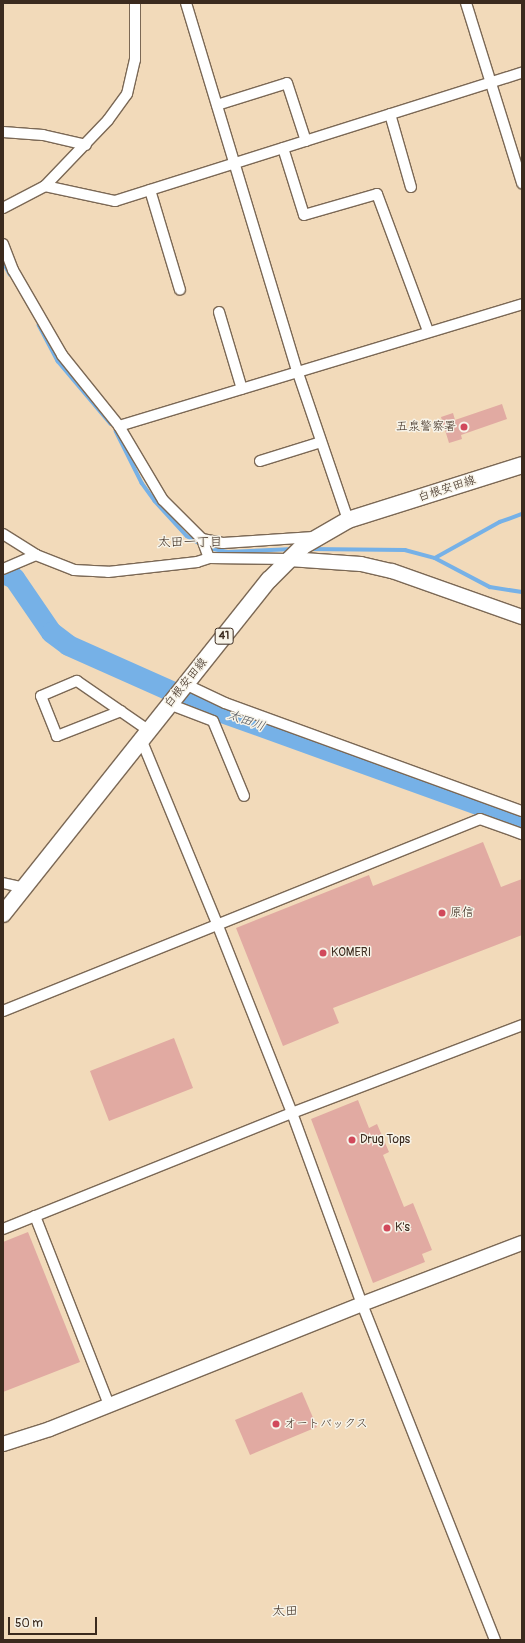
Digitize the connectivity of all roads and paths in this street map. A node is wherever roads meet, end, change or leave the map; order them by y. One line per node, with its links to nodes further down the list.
1 (136, 3): 10 (street)
2 (186, 3): 6 (street)
3 (466, 3): 5 (street)
4 (522, 73): 5 (street)
5 (492, 82): 7 (street); 13 (street)
6 (217, 105): 9 (street); 12 (street)
7 (390, 114): 9 (street); 15 (street)
8 (3, 132): 10 (street)
9 (306, 140): 11 (street)
10 (86, 145): 14 (street)
11 (283, 148): 12 (street); 22 (street)
12 (235, 164): 16 (street); 23 (street)
13 (522, 183)
14 (45, 186): 16 (street); 17 (street)
15 (411, 187)
16 (150, 190): 19 (street)
17 (3, 208)
18 (3, 244): 25 (street)
19 (180, 290)
20 (522, 304): 22 (street)
21 (219, 312): 24 (street)
22 (428, 331): 23 (street)
23 (298, 373): 24 (street); 26 (street)
24 (242, 389): 25 (street)
25 (119, 426): 32 (street)
26 (322, 442): 27 (street); 29 (street)
27 (260, 461)
28 (522, 465): 29 (main road, 白根安田線 / 41)
29 (348, 520): 31 (main road, 白根安田線 / 41)
30 (3, 534): 33 (street)
31 (316, 537): 32 (street); 35 (main road, 白根安田線 / 41)
32 (202, 539): 34 (street)
33 (36, 555): 34 (street); 36 (street)
34 (209, 558): 35 (street)
35 (289, 559): 37 (street); 38 (main road, 白根安田線 / 41)
36 (3, 568)
37 (522, 617)
38 (185, 684): 39 (main road, 白根安田線 / 41); 43 (street)
39 (169, 704): 41 (main road, 白根安田線 / 41); 42 (street)
40 (121, 712): 40 (street); 41 (street)
41 (145, 735): 46 (main road, 白根安田線 / 41); 48 (street)
42 (244, 796)
43 (522, 811)
44 (522, 834): 48 (street)
45 (3, 884): 46 (street)
46 (24, 888): 47 (main road, 白根安田線 / 41)
47 (3, 914)
48 (218, 926): 49 (street); 51 (street)
49 (3, 1011)
50 (522, 1025): 51 (street)
51 (292, 1113): 52 (street); 55 (street)
52 (35, 1216): 53 (street); 56 (street)
53 (3, 1229)
54 (522, 1243): 55 (street)
55 (362, 1304): 56 (street); 58 (street)
56 (109, 1406): 57 (street)
57 (3, 1444)
58 (495, 1640)

